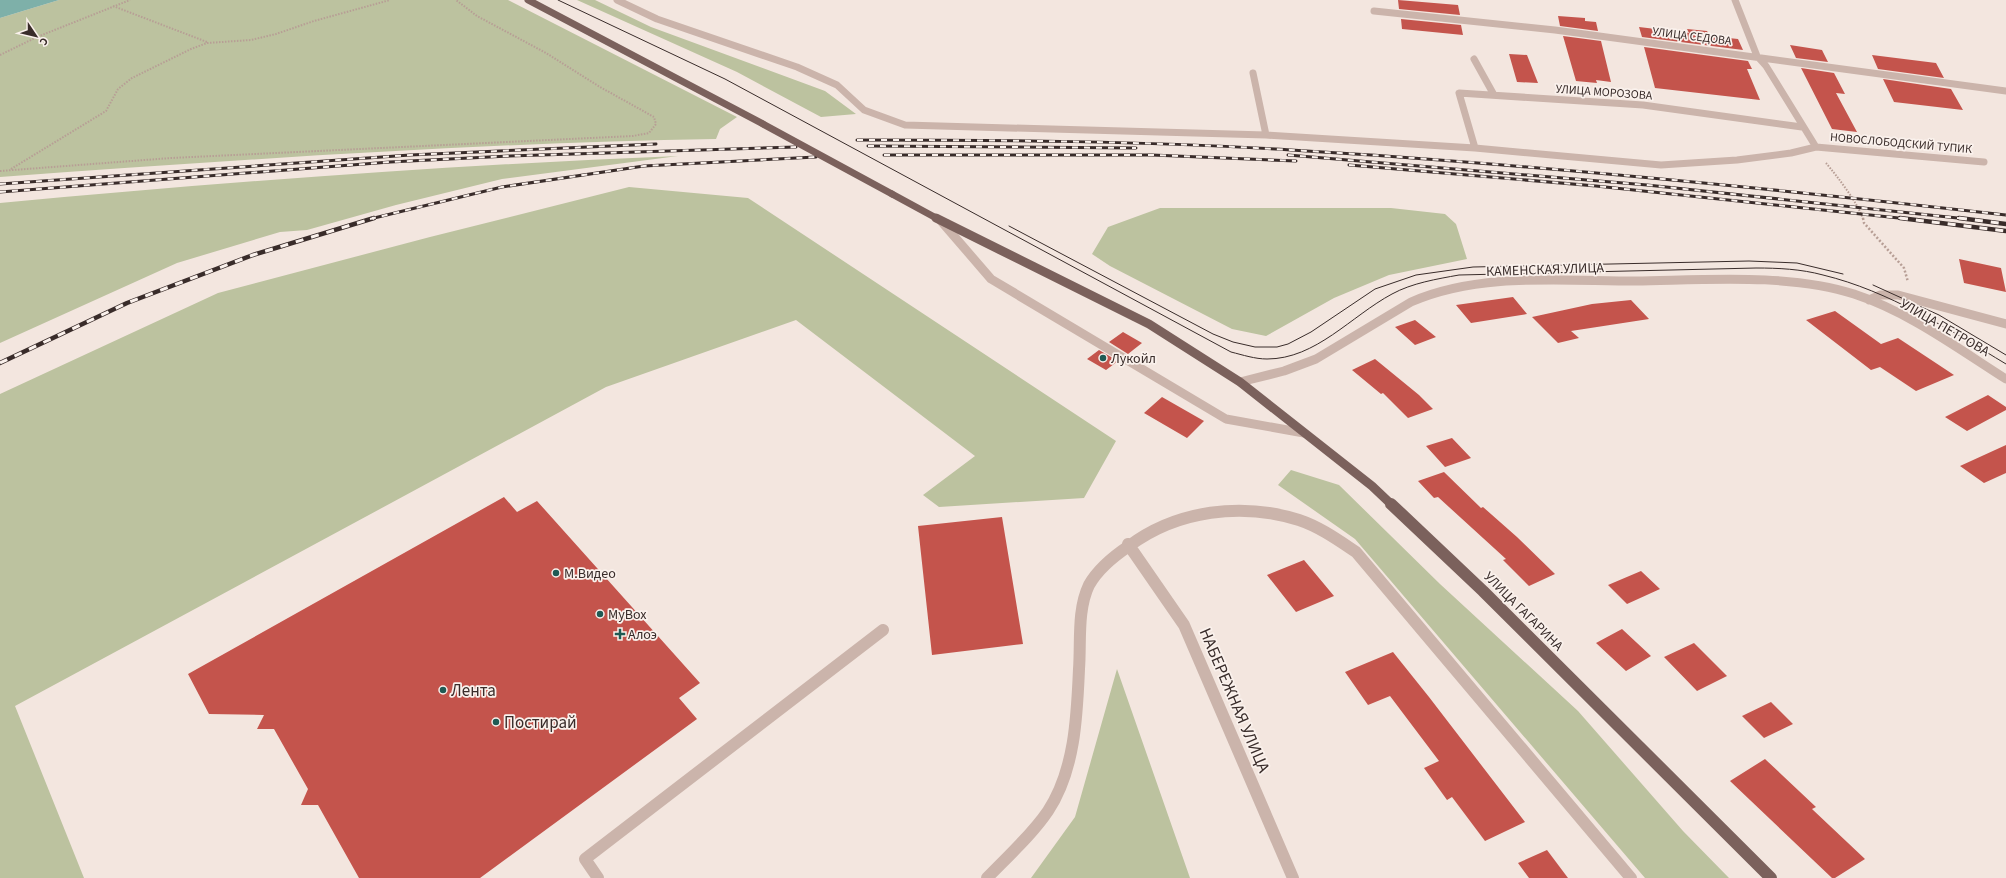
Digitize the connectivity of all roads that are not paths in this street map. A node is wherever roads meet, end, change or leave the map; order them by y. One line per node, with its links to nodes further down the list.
1 (528, 0): 15 (main road, УЛИЦА ГАГАРИНА, bridge)
2 (617, 0): 11 (street, НОВОСЛОБОДСКИЙ ТУПИК)
3 (1735, 0): 5 (street)
4 (1374, 11): 5 (street, УЛИЦА СЕДОВА)
5 (1757, 56): 8 (street, УЛИЦА СЕДОВА); 10 (street)
6 (1474, 59): 9 (street)
7 (1253, 73): 11 (street)
8 (2005, 93)
9 (1494, 95): 10 (street, УЛИЦА МОРОЗОВА); 12 (street, УЛИЦА МОРОЗОВА)
10 (1802, 127): 13 (street)
11 (1266, 135): 12 (street, НОВОСЛОБОДСКИЙ ТУПИК)
12 (1475, 148): 13 (street, НОВОСЛОБОДСКИЙ ТУПИК)
13 (1816, 148): 14 (street, НОВОСЛОБОДСКИЙ ТУПИК)
14 (1984, 162)
15 (941, 221): 19 (main road, УЛИЦА ГАГАРИНА); 20 (street)
16 (1869, 300): 17 (street); 18 (street, УЛИЦА ПЕТРОВА); 19 (street, КАМЕНСКАЯ УЛИЦА)
17 (2006, 324)
18 (2006, 379)
19 (1240, 382): 20 (main road, УЛИЦА ГАГАРИНА)
20 (1304, 433): 27 (main road, УЛИЦА ГАГАРИНА)
21 (1128, 544): 24 (street); 25 (street, НАБЕРЕЖНАЯ УЛИЦА); 26 (street)
22 (883, 630): 23 (street)
23 (598, 878)
24 (987, 878)
25 (1293, 878)
26 (1631, 878)
27 (1771, 878)

